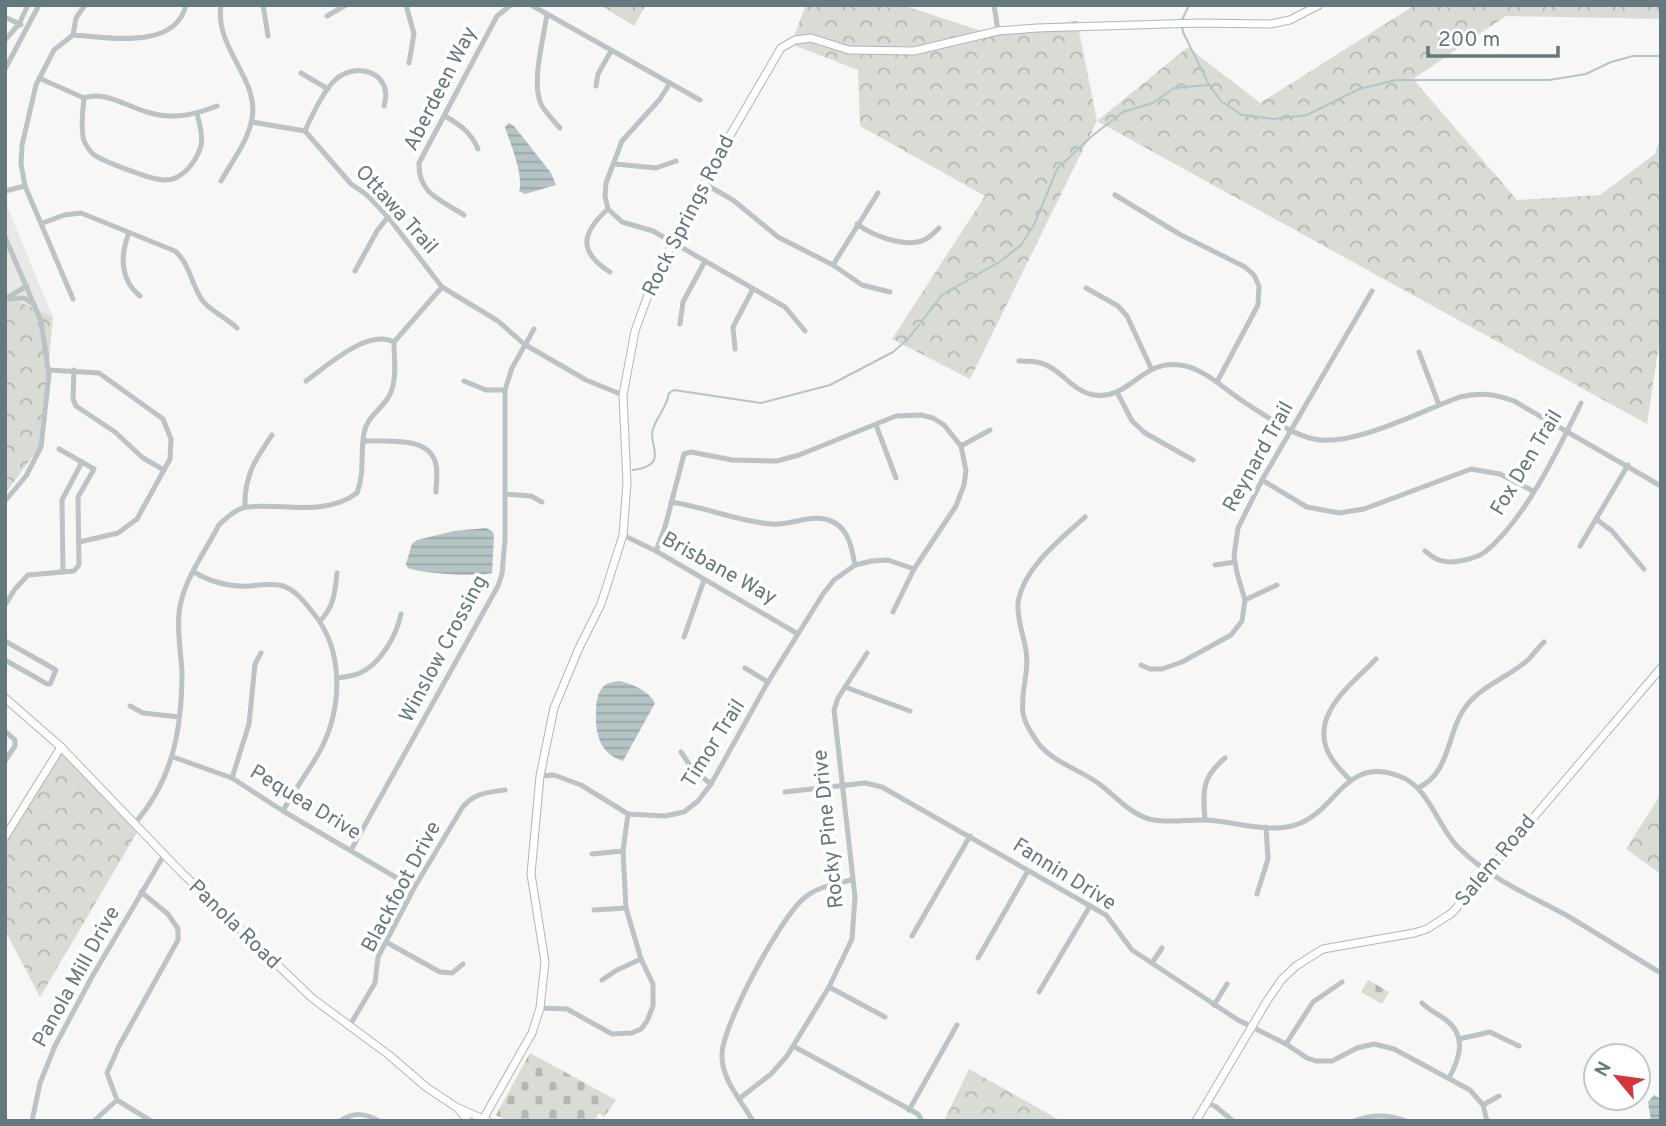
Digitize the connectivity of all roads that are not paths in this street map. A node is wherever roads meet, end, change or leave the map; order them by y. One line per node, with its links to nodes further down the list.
1 (28, 5): 16 (street)
2 (39, 5): 17 (street)
3 (85, 5): 19 (street)
4 (186, 5): 19 (street)
5 (221, 5): 36 (street)
6 (263, 5): 20 (street)
7 (346, 5): 14 (street)
8 (406, 5): 23 (street)
9 (511, 5): 35 (street, Aberdeen Way)
10 (531, 5): 13 (street)
11 (994, 5): 18 (street)
12 (1319, 5): 18 (street, Rock Springs Road)
13 (547, 14): 22 (street); 37 (street)
14 (327, 16)
15 (5, 17): 16 (street)
16 (19, 24): 17 (street); 21 (street)
17 (26, 27): 24 (street)
18 (998, 31): 43 (street, Rock Springs Road)
19 (73, 35): 26 (street)
20 (268, 36)
21 (5, 40)
22 (611, 51): 27 (street); 28 (street)
23 (409, 63)
24 (5, 69)
25 (302, 73): 29 (street)
26 (39, 78): 30 (street); 44 (street)
27 (670, 83): 31 (street); 41 (street)
28 (596, 86)
29 (328, 89): 33 (street); 38 (street)
30 (84, 98): 34 (street); 34 (street)
31 (700, 100)
32 (217, 106): 34 (street)
33 (384, 106)
34 (197, 114)
35 (445, 116): 39 (street); 49 (street, Aberdeen Way)
36 (252, 122): 38 (street); 42 (street)
37 (560, 128)
38 (304, 131): 50 (street, Ottawa Trail)
39 (478, 149)
40 (677, 161): 41 (street)
41 (615, 164): 48 (street)
42 (220, 181)
43 (705, 184): 56 (street, Rock Springs Road); 58 (street)
44 (25, 186): 45 (street); 51 (street)
45 (5, 191)
46 (878, 193): 52 (street)
47 (1115, 195): 85 (street)
48 (608, 209): 56 (street); 60 (street)
49 (464, 215)
50 (388, 217): 59 (street); 62 (street, Ottawa Trail)
51 (43, 223): 54 (street); 69 (street)
52 (857, 224): 53 (street); 58 (street)
53 (939, 228)
54 (129, 233): 67 (street); 72 (street)
55 (5, 237): 61 (street)
56 (673, 243): 57 (street); 88 (street, Rock Springs Road)
57 (705, 261): 64 (street); 71 (street)
58 (833, 265): 66 (street)
59 (355, 271)
60 (610, 272)
61 (27, 286): 68 (street); 70 (street)
62 (442, 287): 75 (street); 76 (street, Ottawa Trail)
63 (1086, 288): 80 (street)
64 (753, 289): 74 (street); 77 (street)
65 (1372, 291): 92 (street, Reynard Trail)
66 (890, 292)
67 (140, 296)
68 (5, 298): 70 (street)
69 (73, 299)
70 (34, 303): 81 (street)
71 (680, 324)
72 (237, 328)
73 (534, 328): 76 (street, Winslow Crossing)
74 (805, 331)
75 (394, 342): 83 (street); 96 (street)
76 (524, 344): 86 (street, Winslow Crossing); 88 (street, Ottawa Trail)
77 (735, 349)
78 (1419, 352): 90 (street)
79 (1019, 361): 87 (street)
80 (1151, 368): 85 (street); 87 (street)
81 (49, 370): 82 (street); 109 (street)
82 (74, 370): 102 (street); 102 (street)
83 (306, 381)
84 (464, 381): 86 (street)
85 (1217, 382): 92 (street)
86 (505, 390): 108 (street, Winslow Crossing)
87 (1118, 394): 99 (street)
88 (623, 395): 115 (street, Rock Springs Road)
89 (1581, 403): 94 (street, Fox Den Trail)
90 (1438, 405): 92 (street); 94 (street)
91 (876, 425): 97 (street); 103 (street); 111 (street)
92 (1291, 429): 104 (street, Reynard Trail)
93 (990, 430): 97 (street)
94 (1567, 431): 101 (street); 106 (street, Fox Den Trail)
95 (272, 436): 112 (street)
96 (363, 441): 107 (street); 112 (street)
97 (961, 446): 123 (street)
98 (59, 449): 100 (street)
99 (1193, 460)
100 (82, 462): 116 (street); 125 (street)
101 (1628, 465): 105 (street); 114 (street)
102 (164, 470): 116 (street)
103 (896, 478)
104 (1262, 480): 106 (street); 120 (street, Reynard Trail)
105 (1661, 486)
106 (1533, 491): 119 (street, Fox Den Trail)
107 (436, 492)
108 (506, 494): 110 (street); 174 (street, Winslow Crossing)
109 (5, 501)
110 (542, 502)
111 (671, 502): 118 (street); 121 (street)
112 (245, 507): 126 (street)
113 (1085, 517): 169 (street)
114 (1596, 519): 117 (street); 124 (street)
115 (623, 535): 118 (street, Brisbane Way); 159 (street, Rock Springs Road)
116 (79, 542): 125 (street)
117 (1580, 546)
118 (656, 551): 128 (street, Brisbane Way)
119 (1425, 551)
120 (1235, 562): 122 (street); 130 (street, Reynard Trail)
121 (855, 565): 123 (street); 135 (street, Timor Trail)
122 (1215, 565)
123 (915, 569): 132 (street)
124 (1644, 569)
125 (63, 572): 131 (street)
126 (194, 572): 134 (street); 152 (street)
127 (337, 573): 134 (street)
128 (705, 580): 135 (street, Brisbane Way); 136 (street)
129 (1277, 585): 130 (street)
130 (1245, 600): 143 (street)
131 (6, 602)
132 (893, 612)
133 (401, 614): 146 (street)
134 (320, 621): 146 (street)
135 (798, 634): 147 (street, Timor Trail)
136 (684, 637)
137 (5, 641): 142 (street)
138 (1544, 642): 164 (street)
139 (261, 653): 160 (street)
140 (867, 653): 148 (street, Rocky Pine Drive)
141 (1376, 659): 161 (street)
142 (5, 660)
143 (1141, 665)
144 (746, 668): 147 (street)
145 (1661, 668): 179 (street, Salem Road)
146 (338, 678): 167 (street)
147 (768, 682): 162 (street, Timor Trail)
148 (845, 687): 151 (street); 163 (street, Rocky Pine Drive)
149 (5, 698): 154 (street, Panola Road)
150 (130, 706): 152 (street)
151 (910, 711)
152 (179, 717): 156 (street)
153 (5, 731): 158 (street)
154 (61, 747): 170 (street, Panola Road); 172 (street)
155 (681, 751): 162 (street)
156 (173, 757): 160 (street, Pequea Drive); 170 (street)
157 (1225, 758): 169 (street)
158 (5, 761)
159 (540, 776): 168 (street); 202 (street, Rock Springs Road)
160 (232, 778): 167 (street, Pequea Drive)
161 (1350, 780): 164 (street); 171 (street)
162 (711, 784): 168 (street, Timor Trail)
163 (841, 785): 166 (street, Fannin Drive); 173 (street, Fannin Drive); 180 (street, Rocky Pine Drive)
164 (1418, 788): 179 (street)
165 (505, 790): 181 (street, Blackfoot Drive)
166 (785, 792)
167 (283, 811): 174 (street, Pequea Drive)
168 (628, 814): 175 (street)
169 (1205, 820): 171 (street)
170 (135, 824): 177 (street, Panola Road)
171 (1266, 827): 183 (street)
172 (7, 831)
173 (970, 836): 178 (street, Fannin Drive); 187 (street)
174 (351, 850): 181 (street, Pequea Drive)
175 (623, 851): 176 (street); 185 (street)
176 (592, 854)
177 (164, 855): 182 (street, Panola Mill Drive); 204 (street, Panola Road)
178 (1028, 871): 184 (street, Fannin Drive); 190 (street)
179 (1488, 872): 194 (street); 206 (street, Salem Road)
180 (851, 880): 198 (street, Rocky Pine Drive); 213 (street)
181 (414, 888): 188 (street, Blackfoot Drive)
182 (142, 892): 214 (street); 220 (street, Panola Mill Drive)
183 (1257, 894)
184 (1090, 906): 192 (street, Fannin Drive); 199 (street)
185 (626, 908): 186 (street); 191 (street)
186 (594, 910)
187 (912, 936)
188 (386, 942): 193 (street); 204 (street, Blackfoot Drive)
189 (1162, 948): 192 (street)
190 (978, 958)
191 (641, 959): 195 (street); 202 (street)
192 (1152, 963): 201 (street, Fannin Drive)
193 (463, 964)
194 (1661, 973)
195 (602, 980)
196 (1342, 982): 208 (street)
197 (1227, 984): 201 (street)
198 (829, 987): 203 (street); 209 (street, Rocky Pine Drive)
199 (1039, 992)
200 (1422, 1003): 207 (street)
201 (1214, 1005): 206 (street, Fannin Drive)
202 (540, 1008): 219 (street, Rock Springs Road)
203 (884, 1017)
204 (350, 1025): 217 (street, Panola Road)
205 (957, 1025): 218 (street)
206 (1252, 1027): 208 (street, Fannin Drive); 215 (street, Salem Road)
207 (1459, 1039): 210 (street); 211 (street)
208 (1286, 1044): 211 (street, Fannin Drive)
209 (793, 1046): 213 (street, Rocky Pine Drive); 218 (street)
210 (1519, 1046)
211 (1449, 1077): 216 (street, Fannin Drive)
212 (1499, 1096): 216 (street)
213 (740, 1098): 226 (street)
214 (117, 1100): 221 (street); 222 (street)
215 (1206, 1103): 228 (street, Salem Road); 229 (street)
216 (1483, 1105): 232 (street)
217 (456, 1107): 219 (street, Panola Road); 225 (street)
218 (909, 1110): 227 (street)
219 (484, 1120)
220 (32, 1121)
221 (94, 1121)
222 (151, 1121)
223 (341, 1121): 224 (street)
224 (379, 1121)
225 (468, 1121)
226 (753, 1121)
227 (922, 1121)
228 (1196, 1121)
229 (1233, 1121)
230 (1354, 1121): 231 (street)
231 (1406, 1121)
232 (1487, 1121)

